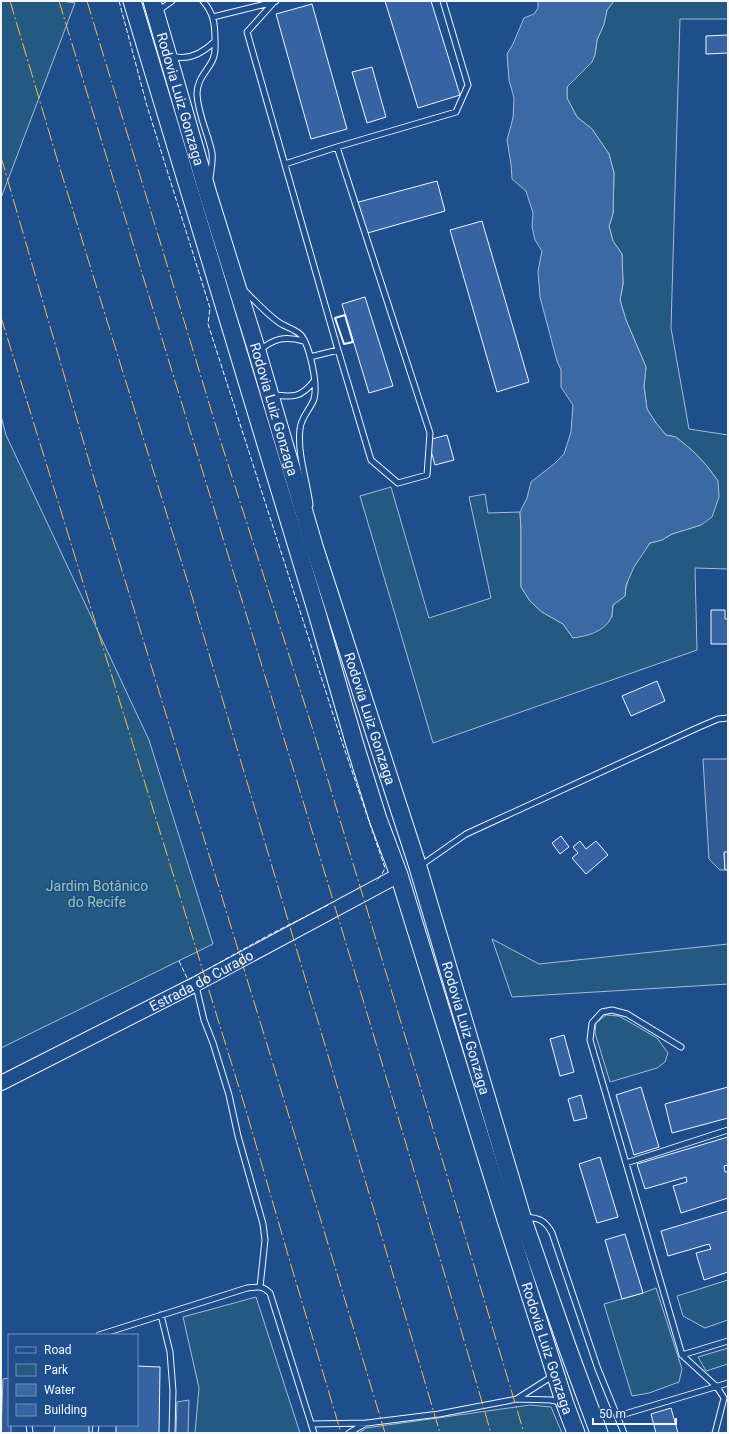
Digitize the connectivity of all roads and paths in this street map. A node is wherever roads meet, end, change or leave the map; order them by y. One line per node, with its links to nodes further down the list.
1 (132, 1): 23 (highway, Rodovia Luiz Gonzaga)
2 (172, 1): 6 (lane)
3 (203, 1): 7 (lane)
4 (275, 1): 7 (lane); 11 (lane)
5 (443, 1): 10 (lane)
6 (154, 8): 9 (highway, Rodovia Luiz Gonzaga)
7 (213, 17): 8 (lane)
8 (215, 41): 9 (lane); 12 (lane)
9 (167, 54): 12 (highway, Rodovia Luiz Gonzaga)
10 (337, 147): 11 (lane); 15 (lane)
11 (285, 164): 15 (lane)
12 (208, 194): 13 (highway, Rodovia Luiz Gonzaga)
13 (234, 280): 14 (lane); 16 (highway, Rodovia Luiz Gonzaga)
14 (304, 341): 16 (lane); 17 (lane)
15 (338, 350): 17 (lane)
16 (257, 352): 19 (highway, Rodovia Luiz Gonzaga)
17 (310, 357): 18 (lane)
18 (314, 381): 19 (lane); 20 (lane)
19 (270, 395): 20 (highway, Rodovia Luiz Gonzaga)
20 (314, 546): 22 (highway, Rodovia Luiz Gonzaga)
21 (728, 718): 22 (lane)
22 (418, 867): 29 (highway, Rodovia Luiz Gonzaga)
23 (399, 875): 24 (main road, Estrada do Curado); 35 (highway, Rodovia Luiz Gonzaga)
24 (196, 984): 26 (main road, Estrada do Curado); 30 (lane)
25 (681, 1047): 28 (lane)
26 (1, 1083)
27 (728, 1130): 28 (lane)
28 (626, 1163): 34 (lane)
29 (522, 1217): 40 (lane); 47 (highway, Rodovia Luiz Gonzaga)
30 (260, 1287): 31 (lane); 42 (lane)
31 (161, 1315): 32 (lane); 43 (lane)
32 (102, 1334)
33 (728, 1341): 34 (lane)
34 (682, 1355): 37 (lane)
35 (555, 1373): 38 (lane); 39 (highway, Rodovia Luiz Gonzaga)
36 (728, 1383): 37 (lane)
37 (717, 1386): 40 (lane); 49 (lane)
38 (518, 1399): 39 (lane); 41 (lane)
39 (565, 1404): 46 (highway, Rodovia Luiz Gonzaga)
40 (618, 1416): 48 (lane)
41 (367, 1423): 42 (lane); 45 (lane)
42 (311, 1424): 44 (lane)
43 (172, 1433)
44 (314, 1433)
45 (349, 1433)
46 (576, 1433)
47 (600, 1433)
48 (624, 1433)
49 (715, 1433)

